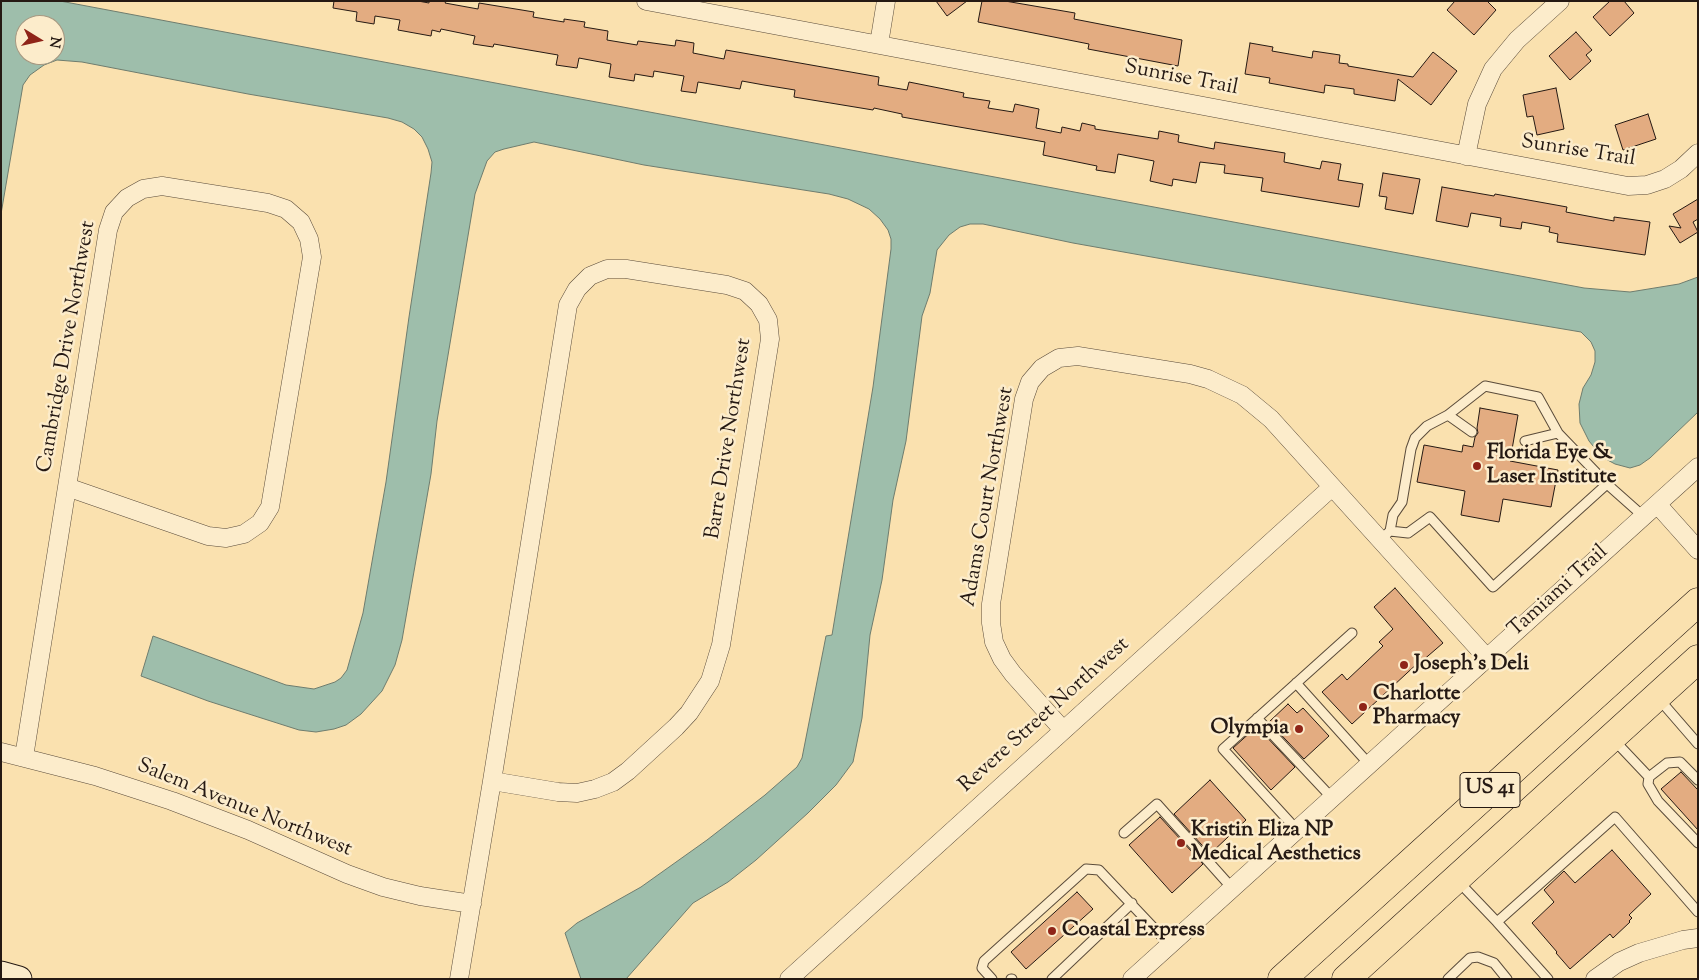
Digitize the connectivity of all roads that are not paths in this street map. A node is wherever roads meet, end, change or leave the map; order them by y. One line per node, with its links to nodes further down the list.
1 (646, 1): 4 (street, Sunrise Trail)
2 (886, 1): 5 (street)
3 (1560, 1): 7 (street)
4 (677, 4): 5 (street, Sunrise Trail)
5 (879, 44): 7 (street, Sunrise Trail)
6 (1698, 153): 7 (street, Sunrise Trail)
7 (1466, 156)
8 (1448, 415): 9 (lane); 10 (lane); 18 (lane)
9 (1472, 432)
10 (1558, 433): 11 (lane); 13 (lane)
11 (1525, 441)
12 (1698, 467): 16 (street, Tamiami Trail)
13 (1607, 484): 17 (lane); 18 (lane)
14 (1332, 486): 18 (street, Adams Court Northwest); 27 (street, Revere Street Northwest); 27 (street, Adams Court Northwest)
15 (67, 487): 15 (street, Cambridge Drive Northwest); 31 (street, Cambridge Drive Northwest)
16 (1657, 504): 17 (street, Tamiami Trail); 19 (street)
17 (1643, 516): 22 (street, Tamiami Trail)
18 (1385, 536): 22 (street, Adams Court Northwest)
19 (1698, 550)
20 (1698, 602): 48 (main road, US 41)
21 (1352, 633): 24 (lane)
22 (1487, 658): 32 (street, Tamiami Trail)
23 (1698, 659): 25 (main road, US 41)
24 (1296, 683): 26 (lane); 32 (lane)
25 (1656, 696): 28 (main road, US 41); 29 (lane)
26 (1257, 718): 36 (lane); 37 (lane)
27 (1063, 730): 52 (street, Revere Street Northwest)
28 (1612, 737): 33 (lane); 40 (main road, US 41)
29 (1698, 744)
30 (1, 752): 31 (street, Salem Avenue Northwest)
31 (24, 757): 43 (street, Salem Avenue Northwest)
32 (1370, 764): 36 (street, Tamiami Trail)
33 (1649, 777): 34 (lane); 39 (lane)
34 (1698, 780)
35 (492, 781): 35 (street, Barre Drive Northwest); 43 (street, Barre Drive Northwest)
36 (1332, 798): 37 (street, Tamiami Trail)
37 (1296, 830): 41 (street, Tamiami Trail)
38 (1124, 833): 41 (lane)
39 (1698, 843)
40 (1456, 879): 45 (lane); 58 (main road, US 41)
41 (1232, 888): 47 (street, Tamiami Trail)
42 (1132, 903): 47 (lane); 53 (lane); 54 (lane)
43 (472, 904): 51 (street, Barre Drive Northwest)
44 (1698, 912): 45 (lane)
45 (1497, 922): 61 (lane)
46 (1698, 938): 62 (street)
47 (1169, 944): 55 (street, Tamiami Trail)
48 (1319, 945): 56 (main road, US 41); 57 (main road)
49 (1, 974): 50 (street)
50 (19, 979)
51 (459, 979)
52 (789, 979)
53 (992, 979)
54 (1052, 979)
55 (1132, 979)
56 (1282, 979)
57 (1300, 979)
58 (1346, 979)
59 (1448, 979): 60 (lane)
60 (1507, 979)
61 (1548, 979)
62 (1595, 979)

